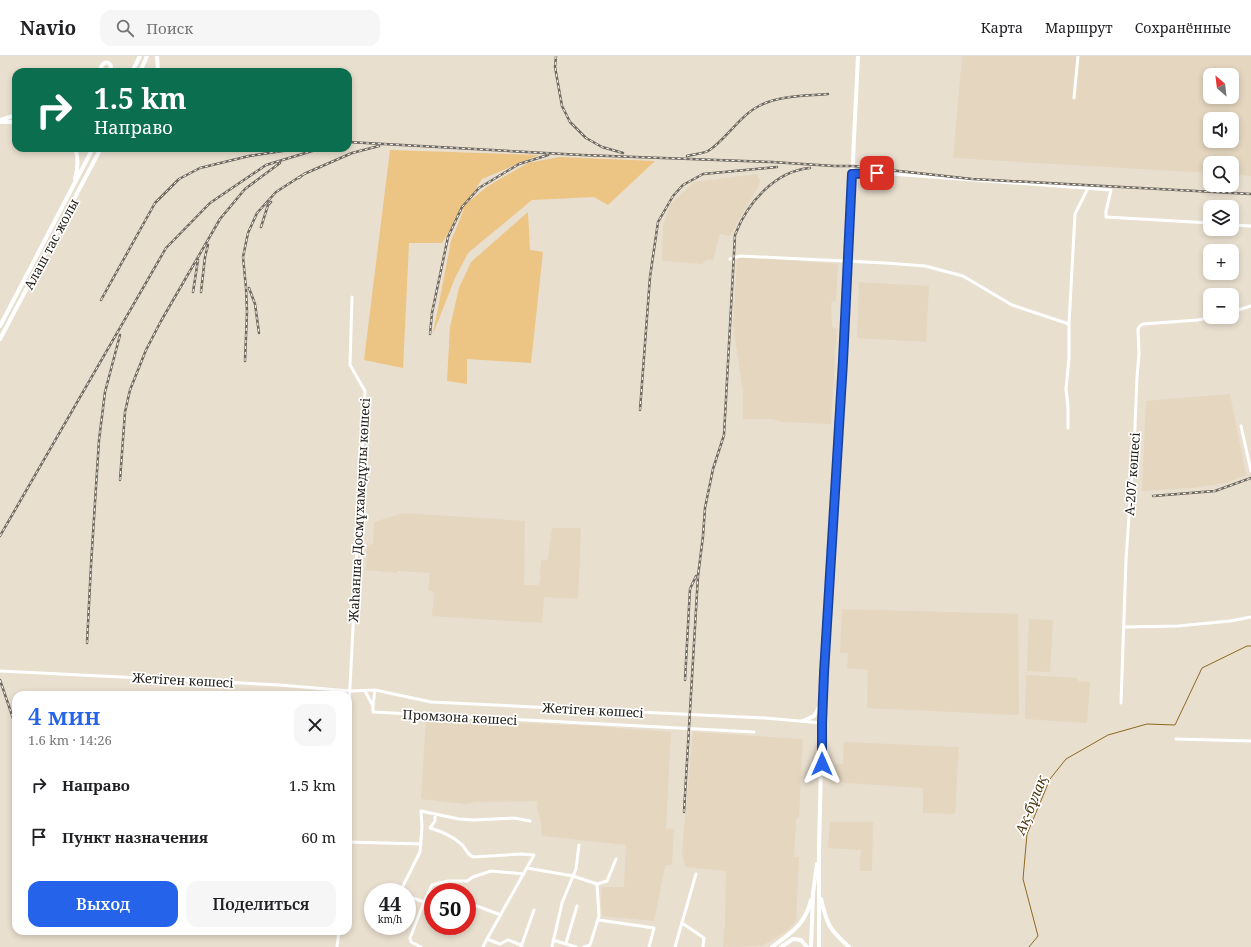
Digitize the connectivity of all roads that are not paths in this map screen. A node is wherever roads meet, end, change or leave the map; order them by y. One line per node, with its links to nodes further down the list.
1 (140, 56): 8 (main road)
2 (147, 56): 9 (main road)
3 (157, 56): 10 (main road)
4 (858, 56): 18 (main road)
5 (1078, 56): 11 (street)
6 (100, 68): 7 (main road)
7 (111, 68)
8 (134, 68)
9 (142, 68)
10 (158, 68)
11 (1074, 98)
12 (12, 116): 13 (main road)
13 (0, 121): 14 (main road)
14 (12, 122)
15 (75, 152): 19 (main road)
16 (91, 152): 19 (main road, Алаш тас жолы)
17 (99, 152): 28 (main road, Алаш тас жолы)
18 (852, 174): 20 (street); 25 (main road)
19 (74, 185): 27 (main road, Алаш тас жолы)
20 (1088, 188): 21 (street); 32 (street)
21 (1203, 223)
22 (1239, 225): 23 (street)
23 (1251, 226)
24 (730, 259): 25 (street)
25 (848, 262): 32 (street); 44 (main road)
26 (352, 297): 42 (street, Жаһанша Досмұхамедұлы көшесі)
27 (13, 302): 28 (main road); 33 (main road, Алаш тас жолы)
28 (19, 304): 34 (main road, Алаш тас жолы)
29 (1251, 306): 30 (street)
30 (1239, 310)
31 (1203, 319): 39 (street, А-207 көшесі)
32 (1069, 324): 36 (street)
33 (0, 326)
34 (0, 339)
35 (1241, 426): 37 (street)
36 (1068, 428)
37 (1251, 471)
38 (1251, 617): 39 (street)
39 (1124, 627): 45 (street, А-207 көшесі)
40 (0, 671): 42 (street, Жетіген көшесі)
41 (375, 690): 43 (street, Жетіген көшесі); 46 (street); 47 (street, Жетіген көшесі)
42 (350, 691): 43 (street, Жетіген көшесі)
43 (365, 691): 46 (street)
44 (824, 700): 47 (main road); 48 (main road)
45 (1121, 703)
46 (373, 706): 49 (street, Промзона көшесі)
47 (803, 721): 48 (street, Жетіген көшесі)
48 (822, 723): 59 (main road)
49 (754, 732)
50 (1176, 739): 51 (street)
51 (1251, 741)
52 (435, 814): 53 (street); 54 (street); 55 (street)
53 (530, 821)
54 (422, 827): 55 (street); 57 (street)
55 (430, 828): 61 (street)
56 (352, 842): 57 (street)
57 (420, 844): 65 (street)
58 (579, 845): 64 (street)
59 (819, 850): 68 (main road); 69 (main road)
60 (616, 859): 67 (street)
61 (527, 868): 62 (street); 64 (street)
62 (524, 874): 66 (street); 75 (street)
63 (696, 874): 77 (street)
64 (573, 876): 67 (street); 80 (street)
65 (404, 883)
66 (440, 883)
67 (597, 884): 76 (street)
68 (814, 892): 92 (main road); 95 (main road)
69 (820, 894): 96 (main road); 97 (main road)
70 (416, 899): 71 (street)
71 (424, 902): 84 (street)
72 (476, 905): 75 (street)
73 (577, 906): 81 (street)
74 (534, 910): 82 (street)
75 (501, 915): 79 (street)
76 (599, 920): 88 (street); 89 (street)
77 (682, 923): 90 (street); 91 (street)
78 (338, 935): 83 (street)
79 (487, 939): 82 (street); 85 (street)
80 (553, 940): 81 (street); 86 (street)
81 (566, 944): 87 (street)
82 (521, 946)
83 (337, 947)
84 (421, 947)
85 (483, 947)
86 (552, 947)
87 (576, 947)
88 (584, 947)
89 (649, 947)
90 (675, 947)
91 (703, 947)
92 (772, 947)
93 (781, 947): 94 (main road)
94 (807, 947)
95 (811, 947)
96 (819, 947)
97 (849, 947)

